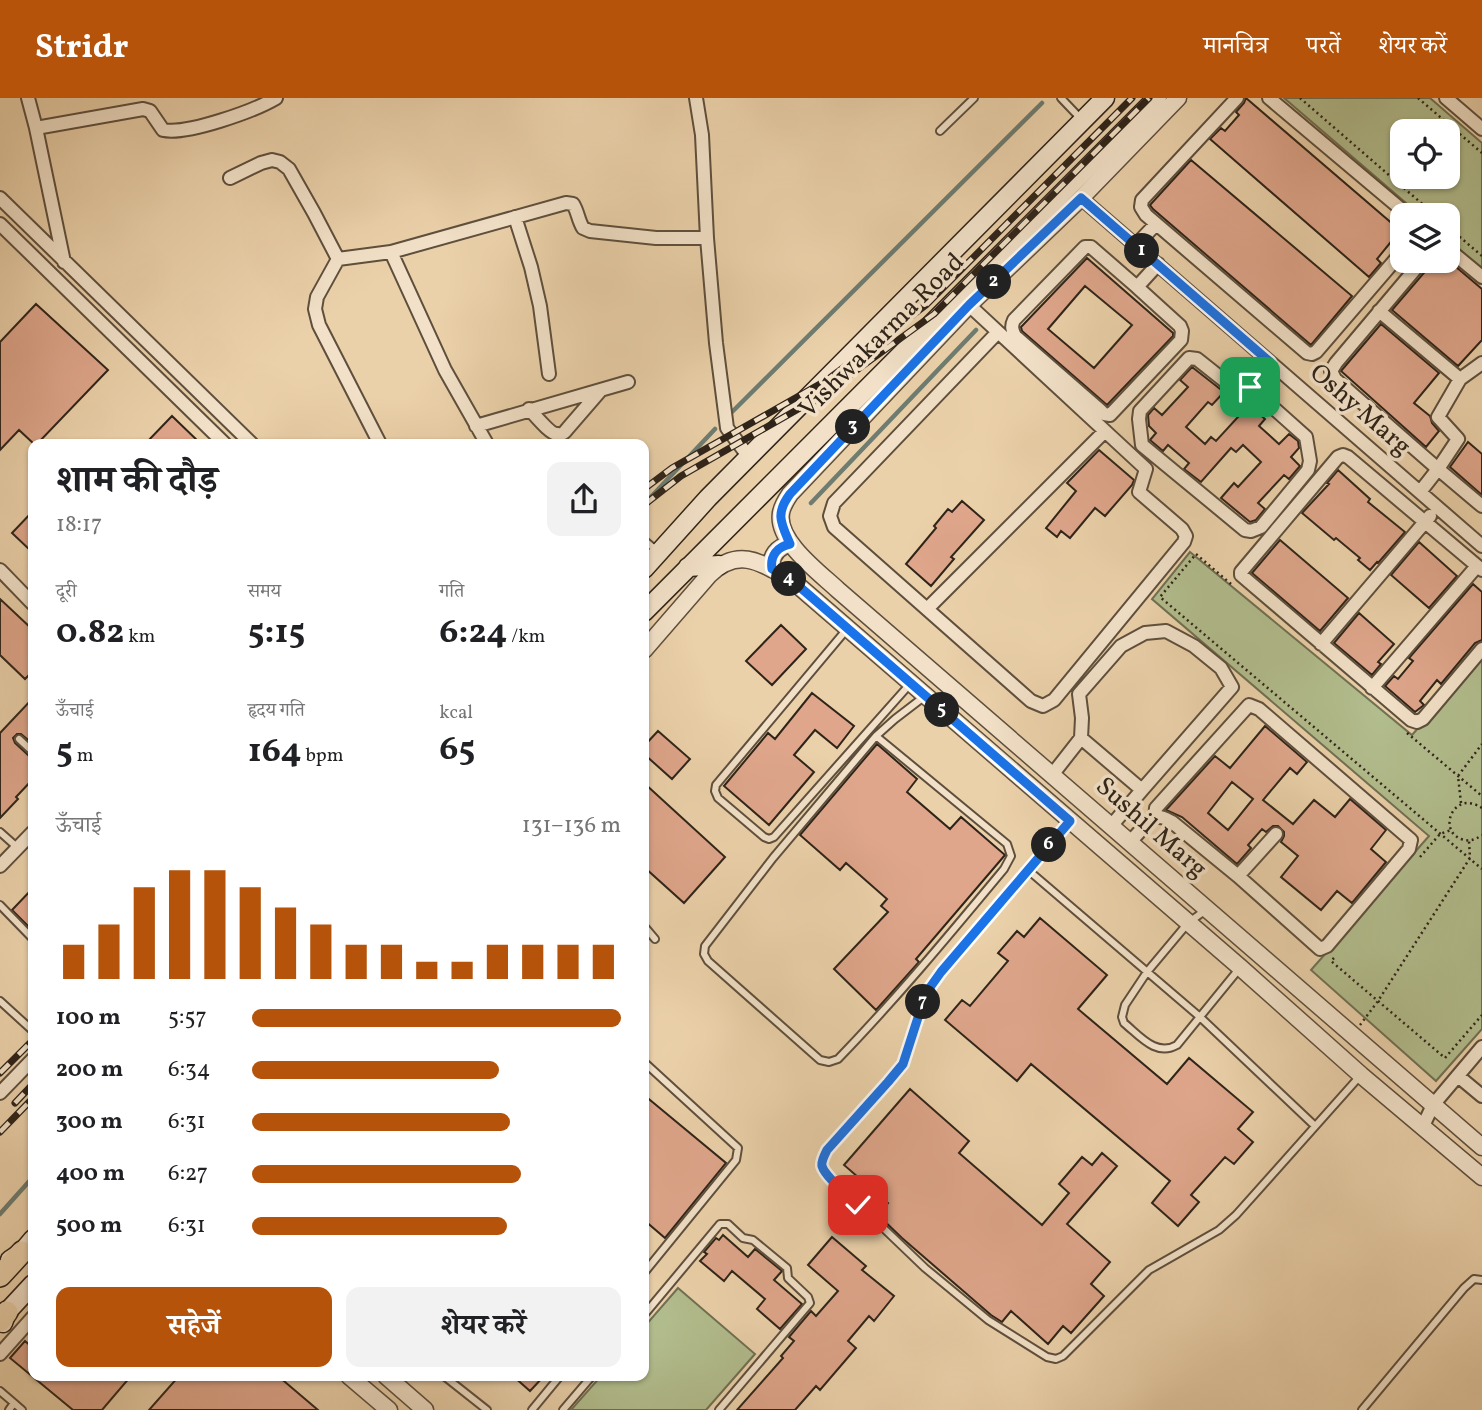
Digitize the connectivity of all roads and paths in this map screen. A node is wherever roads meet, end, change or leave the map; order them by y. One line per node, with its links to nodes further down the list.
1 (28, 98): 15 (street)
2 (276, 98): 15 (street)
3 (696, 98): 27 (street)
4 (974, 98): 17 (lane)
5 (1061, 98): 14 (lane)
6 (1178, 98): 13 (street)
7 (1237, 98): 26 (street)
8 (1269, 98): 22 (street)
9 (1300, 98): 23 (path)
10 (1418, 98): 18 (path)
11 (1446, 98): 16 (street)
12 (1097, 100): 14 (main road, Vishwakarma Road)
13 (1153, 110): 21 (street); 46 (main road, Vishwakarma Road)
14 (1083, 120): 59 (main road, Vishwakarma Road)
15 (36, 128): 34 (street)
16 (1482, 129)
17 (940, 131)
18 (1482, 153)
19 (230, 178): 32 (street)
20 (0, 198): 34 (street)
21 (1081, 198): 29 (street, Oshy Marg); 41 (street)
22 (1394, 203)
23 (1421, 203)
24 (515, 217): 27 (street); 30 (street); 47 (street)
25 (0, 224): 38 (street)
26 (1156, 224): 29 (street); 36 (street)
27 (707, 238): 59 (street)
28 (1460, 238): 31 (path)
29 (1136, 246): 35 (street, Oshy Marg)
30 (391, 252): 32 (street); 53 (street)
31 (1482, 257)
32 (338, 259): 57 (street)
33 (1460, 259): 39 (street)
34 (65, 262): 38 (street); 56 (street)
35 (1158, 264): 40 (street); 44 (street, Oshy Marg)
36 (1390, 265)
37 (1412, 273): 42 (street)
38 (51, 275): 55 (street)
39 (1482, 277)
40 (1137, 287): 40 (street)
41 (969, 305): 43 (street); 46 (street)
42 (1379, 311): 48 (street); 60 (street)
43 (998, 332): 54 (street); 78 (street)
44 (1270, 362): 50 (street); 61 (street, Oshy Marg)
45 (1482, 363): 48 (street)
46 (895, 371): 66 (street); 71 (main road, Vishwakarma Road)
47 (549, 374)
48 (1460, 379): 60 (street)
49 (628, 382): 51 (street)
50 (1250, 387): 50 (street)
51 (600, 391): 52 (street); 52 (street)
52 (529, 409): 53 (street)
53 (476, 426): 58 (street)
54 (1105, 431): 78 (street); 78 (street)
55 (220, 439)
56 (247, 439)
57 (377, 439)
58 (484, 439)
59 (748, 457): 68 (main road, Vishwakarma Road)
60 (1437, 469): 61 (street); 62 (street)
61 (1420, 492): 63 (street, Oshy Marg)
62 (1482, 506)
63 (1437, 507): 64 (street); 67 (street, Oshy Marg)
64 (1425, 522): 72 (street); 81 (street); 81 (street)
65 (649, 544): 68 (lane)
66 (790, 544): 73 (street); 92 (street, Sushil Marg)
67 (1482, 546)
68 (659, 552): 69 (main road, Vishwakarma Road)
69 (649, 563)
70 (719, 565): 71 (main road); 73 (street, Sushil Marg); 80 (street)
71 (688, 567): 77 (main road, Vishwakarma Road)
72 (1480, 568): 84 (street)
73 (772, 569): 79 (street, Sushil Marg)
74 (3, 579): 76 (street)
75 (1237, 589): 104 (path)
76 (28, 600)
77 (649, 607)
78 (927, 609)
79 (848, 628): 83 (street, Sushil Marg); 83 (lane)
80 (649, 644)
81 (1321, 645): 84 (street)
82 (1482, 649): 84 (street)
83 (911, 683): 85 (street, Sushil Marg)
84 (1373, 688)
85 (926, 696): 87 (lane); 99 (street, Sushil Marg)
86 (1404, 731): 93 (path)
87 (876, 736): 87 (lane)
88 (1081, 738): 92 (street); 94 (street); 94 (street)
89 (19, 739): 91 (lane)
90 (1482, 744): 93 (path)
91 (28, 747)
92 (1052, 775): 100 (street, Sushil Marg)
93 (1458, 776): 95 (path); 96 (path)
94 (1142, 790): 100 (street)
95 (1482, 796)
96 (1461, 804): 97 (path); 101 (path)
97 (1482, 808)
98 (1155, 817): 108 (street); 115 (street); 115 (street)
99 (1070, 821): 114 (lane); 118 (street, Sushil Marg)
100 (1111, 826): 108 (street, Sushil Marg)
101 (1451, 830): 104 (path); 107 (path)
102 (0, 832): 109 (lane)
103 (1276, 834): 115 (street)
104 (1440, 834): 110 (path); 112 (path)
105 (1482, 835): 107 (path)
106 (28, 837): 109 (street)
107 (1469, 841): 110 (path)
108 (1130, 842): 117 (street, Sushil Marg)
109 (18, 848): 111 (street)
110 (1470, 859): 113 (path); 126 (path)
111 (0, 866)
112 (1413, 866)
113 (1482, 869)
114 (1027, 870): 124 (lane); 139 (lane)
115 (1238, 876)
116 (0, 905): 120 (lane)
117 (1207, 909): 118 (lane); 130 (street, Sushil Marg)
118 (1188, 923): 123 (street, Sushil Marg); 124 (lane)
119 (649, 932): 121 (lane)
120 (28, 934)
121 (655, 939)
122 (1340, 951): 126 (path)
123 (1241, 968): 128 (lane); 134 (street, Sushil Marg)
124 (1147, 972): 128 (lane); 128 (lane)
125 (0, 1001): 129 (lane)
126 (1378, 1001): 127 (path); 130 (path)
127 (1482, 1015)
128 (1200, 1017): 139 (lane)
129 (28, 1026)
130 (1352, 1035): 138 (street, Sushil Marg)
131 (1482, 1047): 135 (street)
132 (28, 1064): 136 (street)
133 (649, 1067): 144 (lane)
134 (1362, 1075): 139 (lane); 140 (street, Sushil Marg)
135 (1458, 1076): 137 (street); 138 (street)
136 (0, 1093)
137 (1482, 1096)
138 (1433, 1105): 140 (street); 141 (street, Sushil Marg)
139 (1315, 1126)
140 (1423, 1126): 142 (street, Sushil Marg)
141 (1482, 1147)
142 (1482, 1177)
143 (27, 1245): 145 (main road); 146 (highway)
144 (649, 1267)
145 (0, 1268)
146 (0, 1276)
147 (1482, 1280): 168 (lane)
148 (28, 1290): 150 (main road)
149 (649, 1309): 167 (lane)
150 (2, 1321)
151 (28, 1323): 152 (street)
152 (0, 1354)
153 (355, 1381): 162 (street)
154 (392, 1381): 163 (street)
155 (450, 1381): 164 (lane)
156 (556, 1381): 165 (lane)
157 (588, 1381): 166 (lane)
158 (0, 1391): 159 (lane)
159 (14, 1404): 160 (lane); 161 (lane)
160 (9, 1410)
161 (22, 1410)
162 (389, 1410)
163 (425, 1410)
164 (487, 1410)
165 (532, 1410)
166 (563, 1410)
167 (719, 1410)
168 (1362, 1410)

